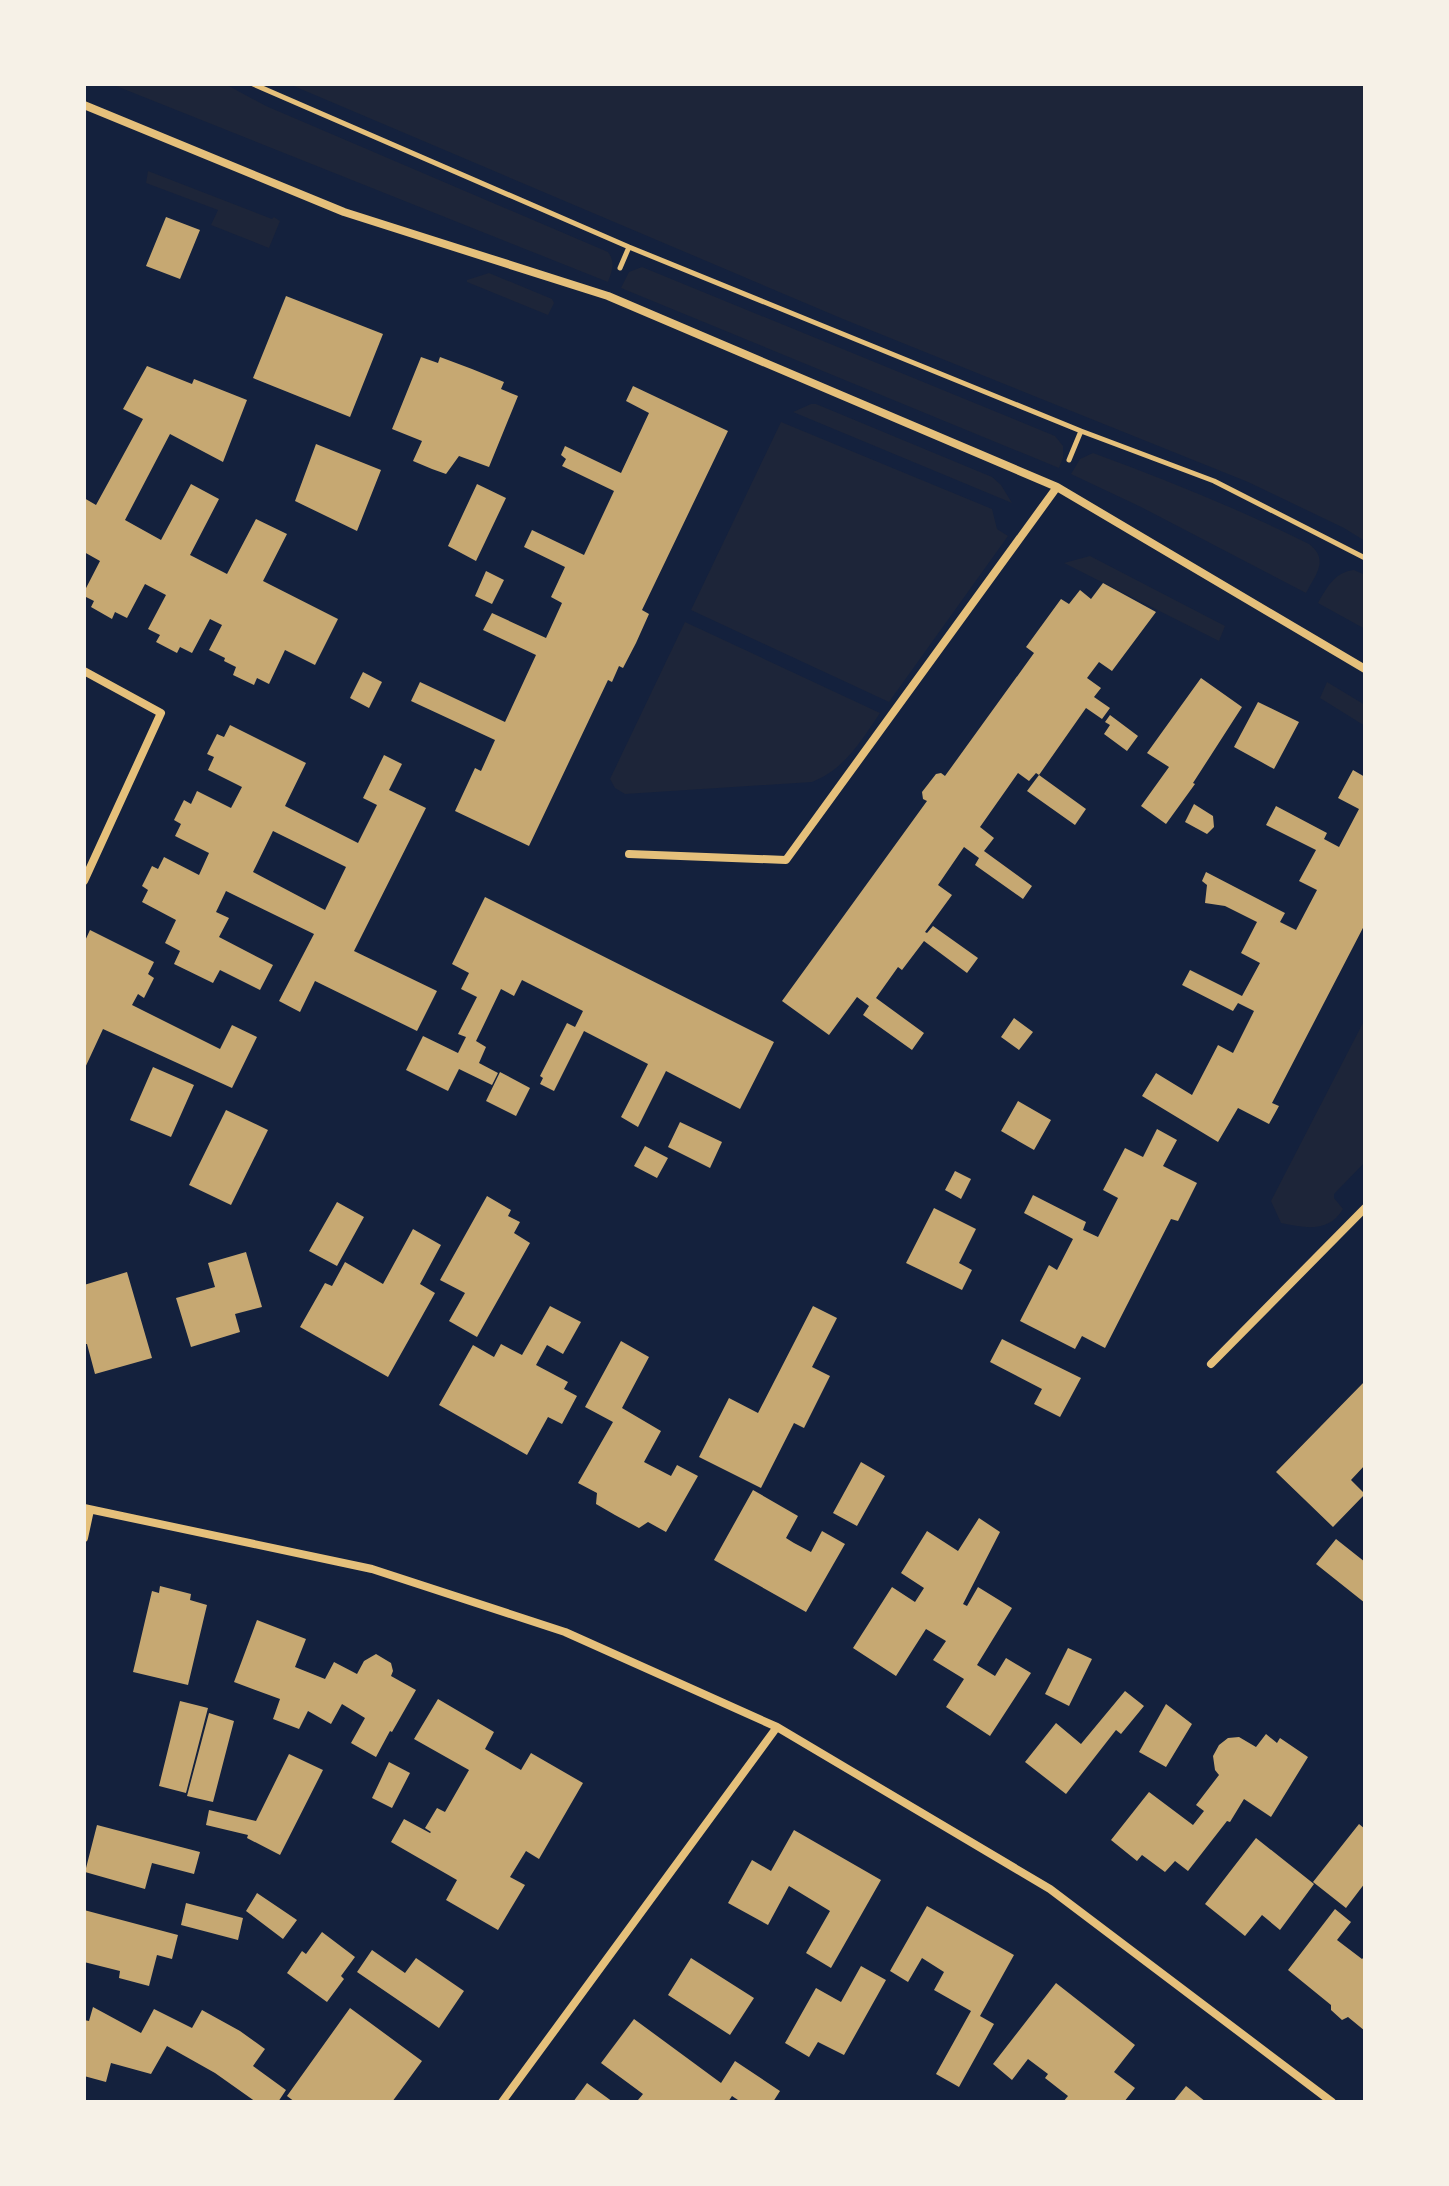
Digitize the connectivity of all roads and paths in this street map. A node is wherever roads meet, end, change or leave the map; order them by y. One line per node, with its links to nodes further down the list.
1 (253, 84): 4 (path)
2 (84, 105): 3 (street)
3 (1057, 487): 5 (street); 7 (street)
4 (1365, 558)
5 (1365, 669)
6 (84, 671): 8 (street)
7 (629, 854)
8 (84, 881)
9 (1365, 1208): 10 (street)
10 (1211, 1364)
11 (87, 1509): 12 (street); 13 (street)
12 (84, 1538)
13 (777, 1727): 14 (street); 15 (street)
14 (502, 2102)
15 (1332, 2102)

